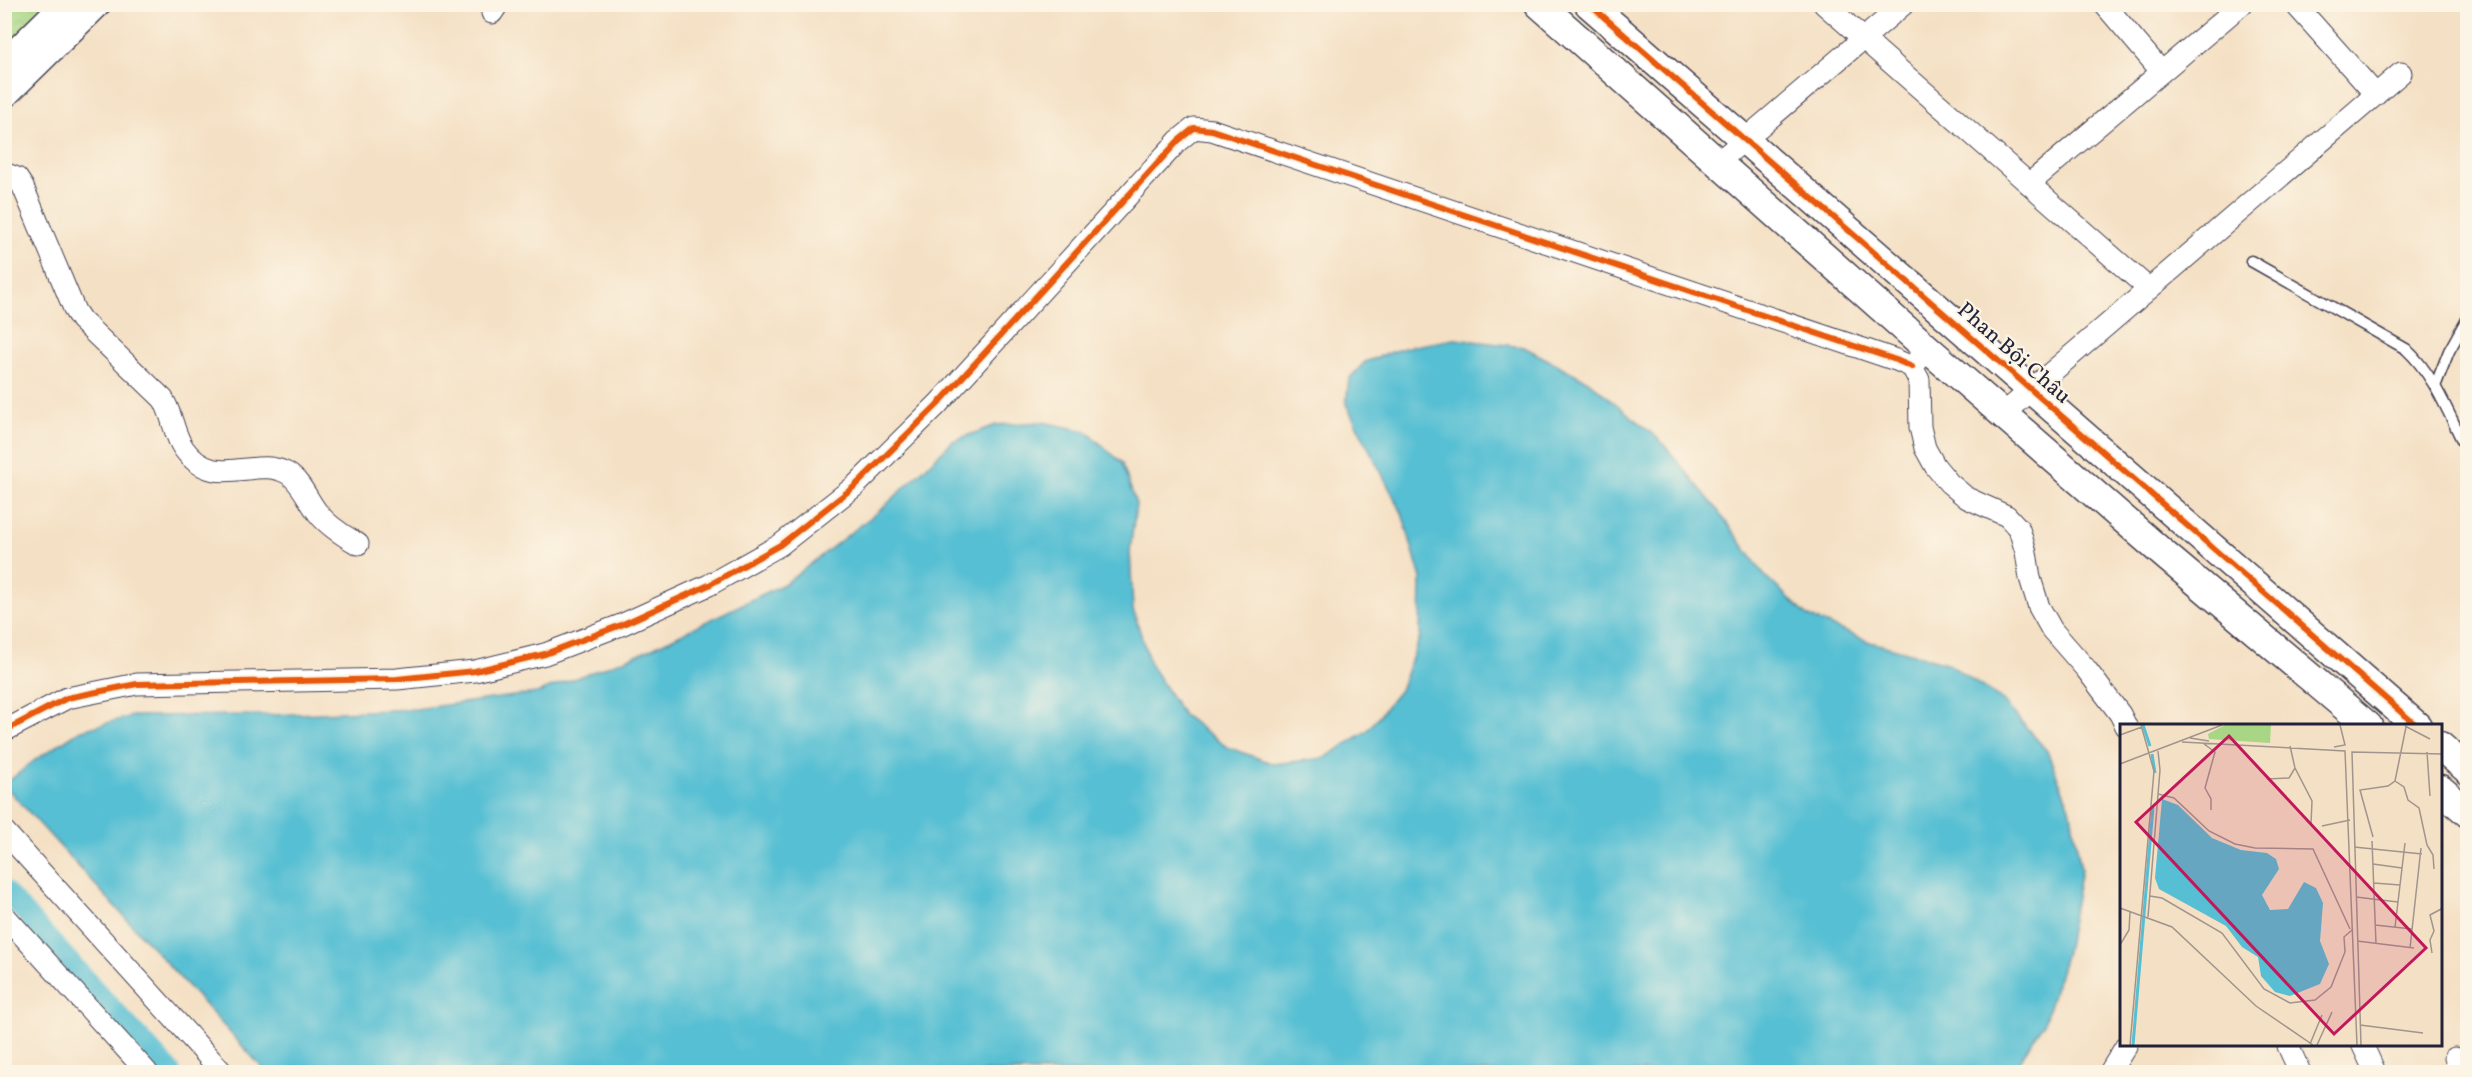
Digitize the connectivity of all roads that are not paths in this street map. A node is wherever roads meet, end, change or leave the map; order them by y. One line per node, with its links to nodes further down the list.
1 (66, 4): 11 (street)
2 (96, 4): 14 (street)
3 (1539, 4): 17 (street)
4 (1588, 4): 16 (street, Phan Bội Châu)
5 (1824, 4): 10 (street)
6 (1905, 4): 10 (street)
7 (2104, 4): 12 (street)
8 (2242, 4): 12 (street)
9 (2295, 4): 15 (street)
10 (1863, 39): 16 (street); 19 (street)
11 (4, 65)
12 (2161, 71): 19 (street)
13 (2401, 73): 15 (street)
14 (4, 94)
15 (2376, 95): 21 (street)
16 (1744, 140): 17 (street); 25 (street, Phan Bội Châu)
17 (1717, 162): 23 (street)
18 (4, 173): 28 (street)
19 (2029, 184): 21 (street)
20 (2251, 261): 24 (lane)
21 (2149, 289): 25 (street)
22 (2468, 317): 24 (lane)
23 (1920, 358): 26 (street); 29 (street); 32 (street)
24 (2436, 384): 27 (lane)
25 (2031, 390): 26 (street); 31 (street, Phan Bội Châu)
26 (2003, 414): 30 (street)
27 (2468, 452)
28 (358, 544)
29 (2125, 724)
30 (2366, 724)
31 (2415, 724)
32 (4, 731)
33 (2442, 748): 34 (street)
34 (2468, 770)
35 (2442, 791): 36 (street)
36 (2468, 813)
37 (4, 831): 43 (street)
38 (4, 915): 42 (street)
39 (2126, 1047): 44 (street)
40 (2288, 1047): 45 (street)
41 (2363, 1047): 46 (street)
42 (147, 1072)
43 (222, 1072)
44 (2110, 1072)
45 (2300, 1072)
46 (2375, 1072)

